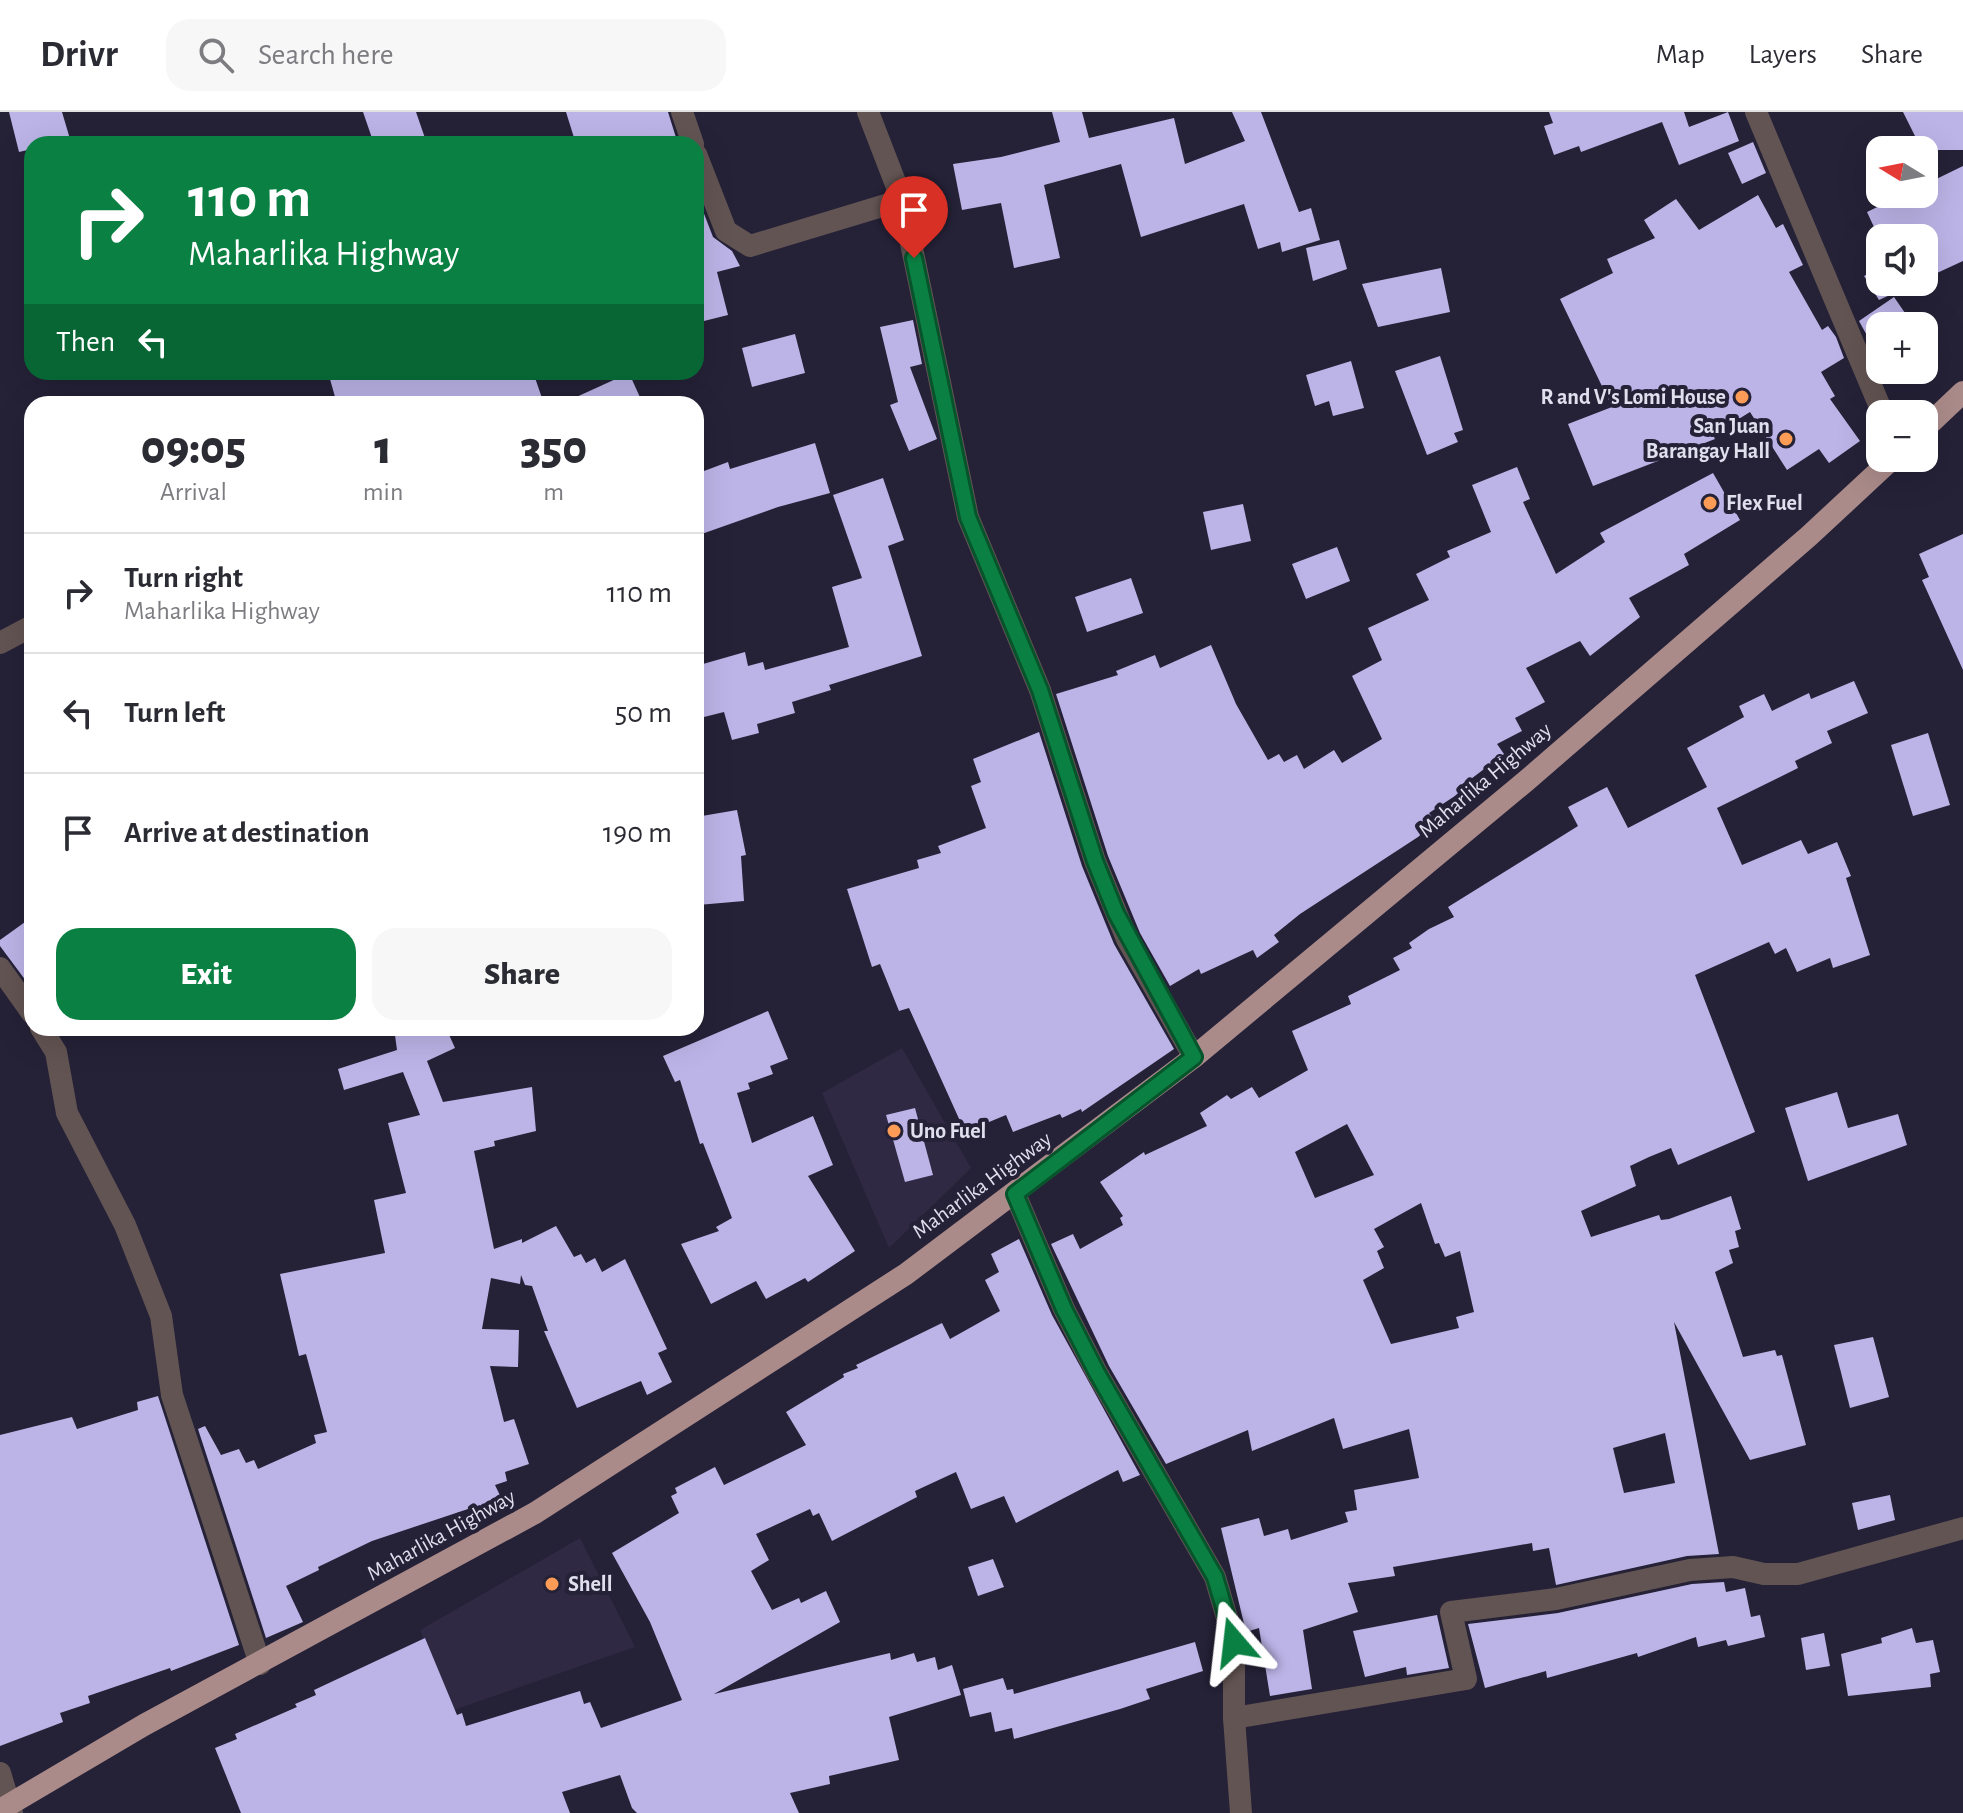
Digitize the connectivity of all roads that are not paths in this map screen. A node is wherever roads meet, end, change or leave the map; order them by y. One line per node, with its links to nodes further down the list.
1 (682, 112): 4 (street)
2 (868, 112): 6 (street)
3 (1756, 112): 8 (street)
4 (690, 136)
5 (704, 175): 6 (street)
6 (902, 200): 16 (street)
7 (1963, 392): 9 (highway)
8 (1877, 400)
9 (1938, 416)
10 (1878, 472): 16 (highway, Maharlika Highway)
11 (24, 630): 12 (street)
12 (0, 643)
13 (0, 968): 14 (street)
14 (24, 1002)
15 (46, 1036): 19 (street)
16 (1194, 1057): 17 (highway, Maharlika Highway)
17 (1015, 1194): 19 (highway, Maharlika Highway); 20 (street)
18 (1963, 1528): 20 (street)
19 (260, 1664): 22 (highway, Maharlika Highway)
20 (1234, 1718): 23 (street)
21 (0, 1773): 22 (street)
22 (7, 1809)
23 (1241, 1813)

